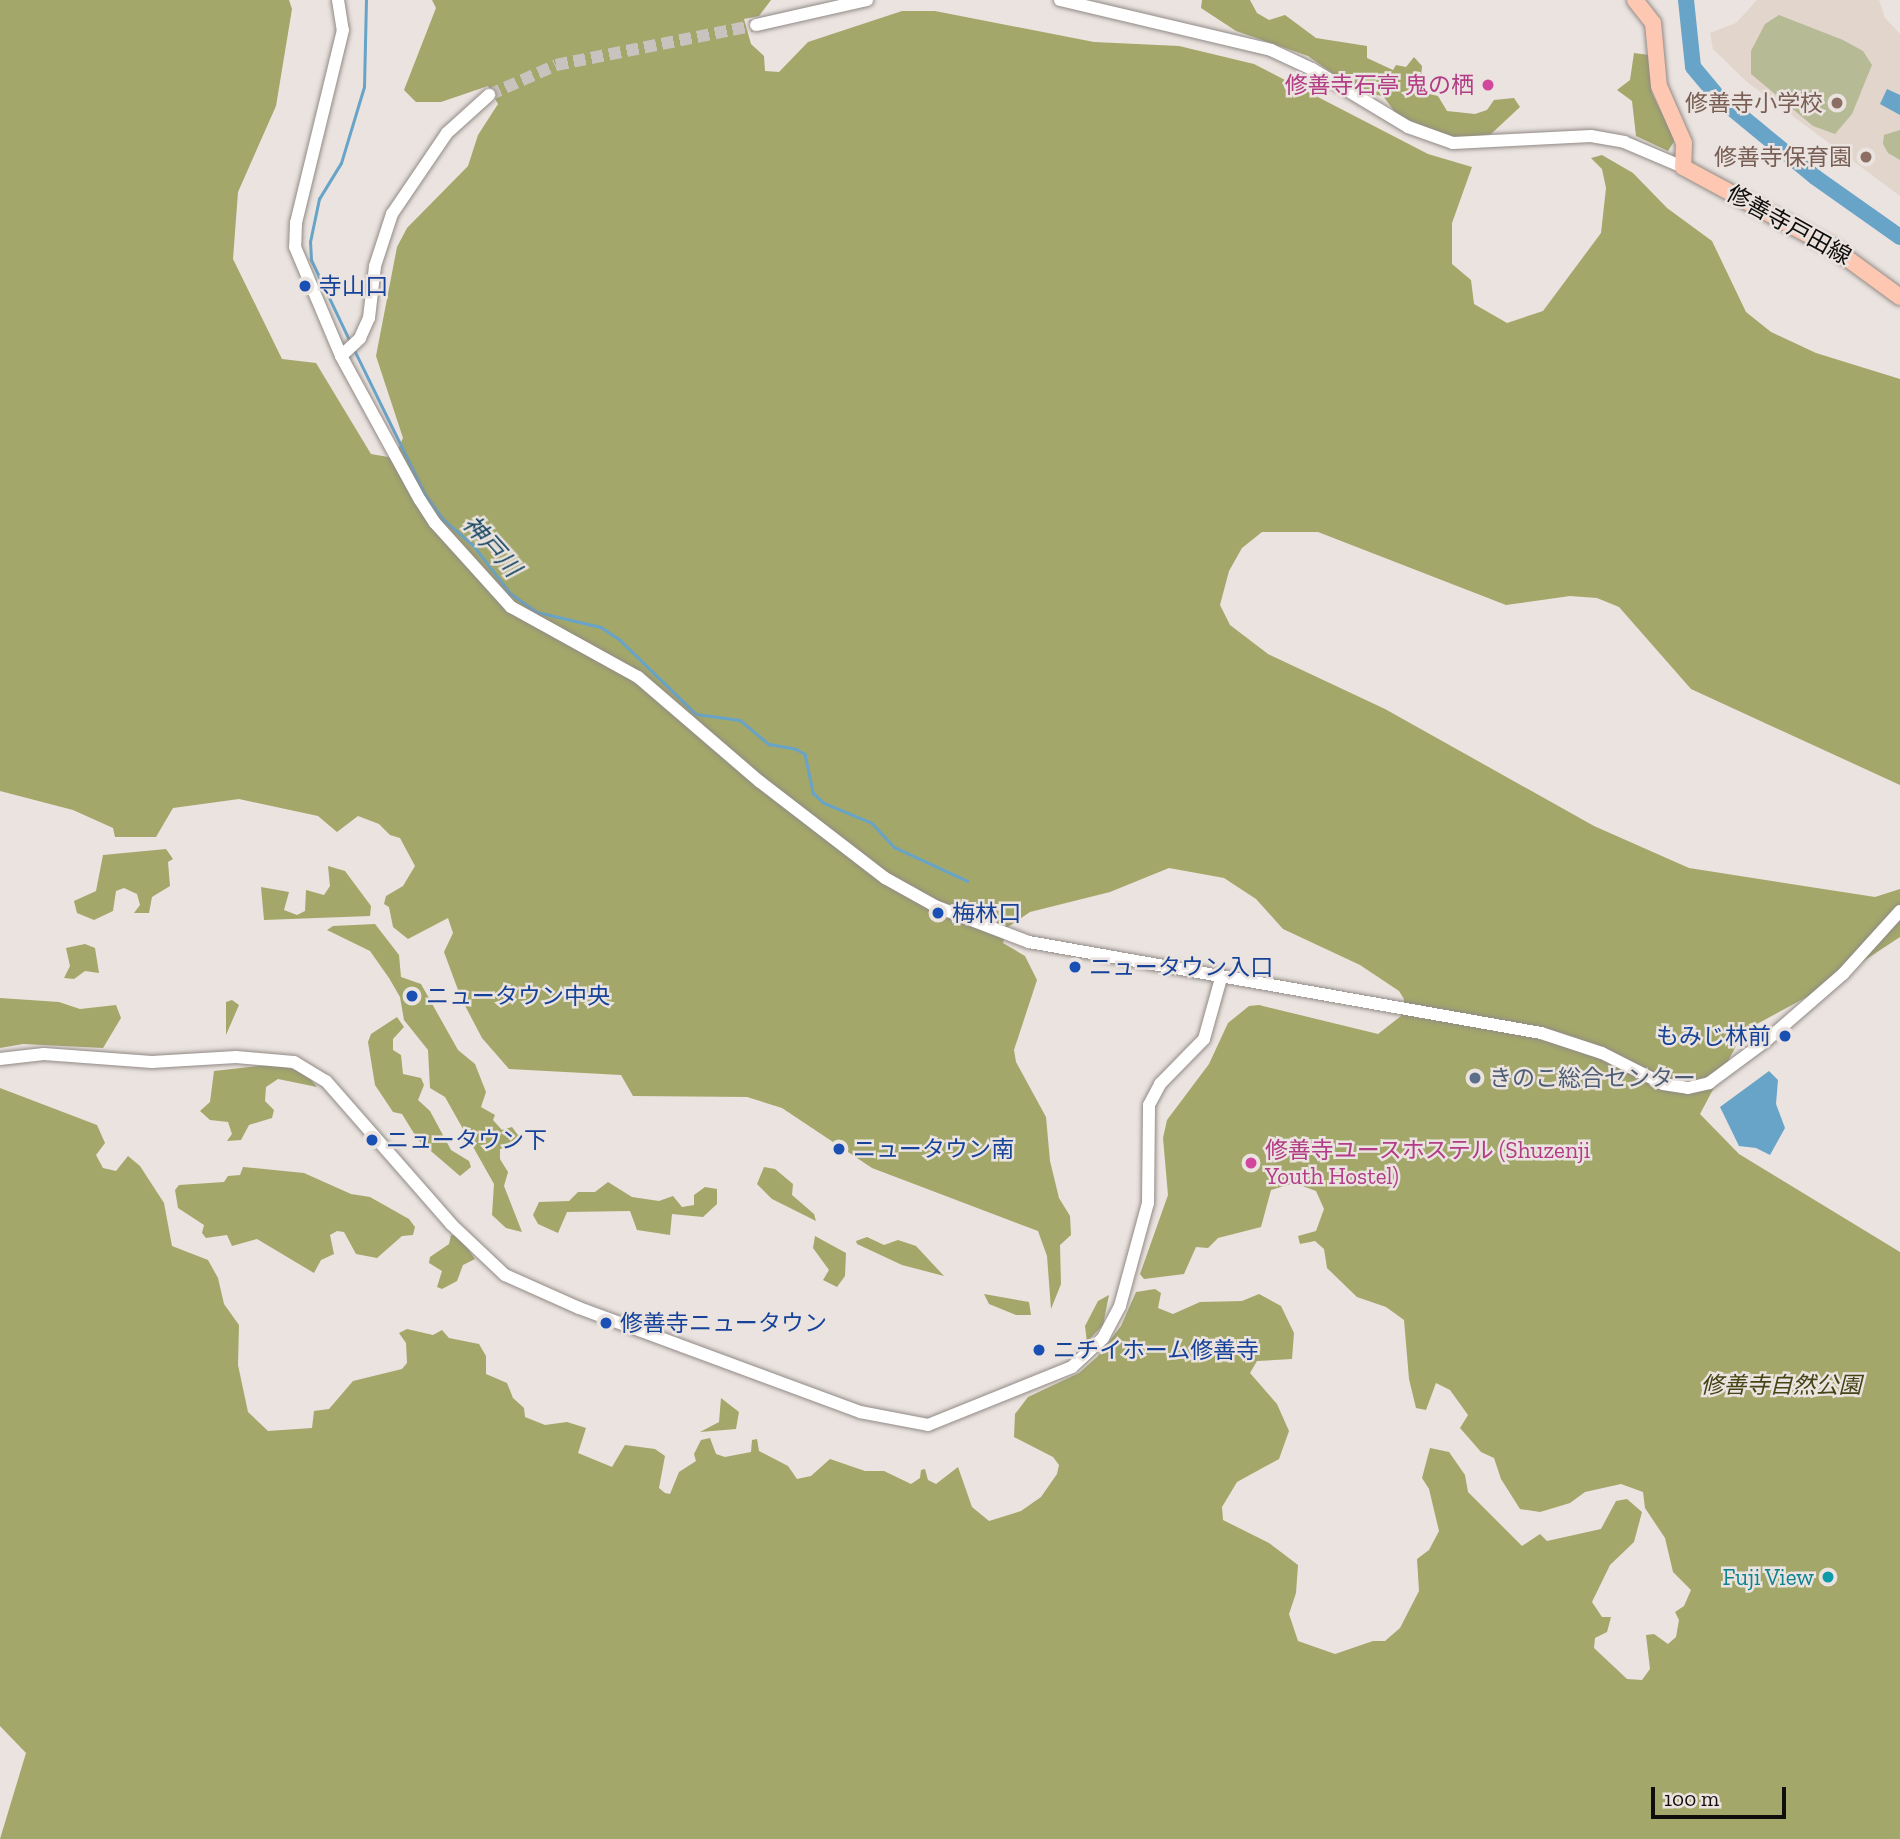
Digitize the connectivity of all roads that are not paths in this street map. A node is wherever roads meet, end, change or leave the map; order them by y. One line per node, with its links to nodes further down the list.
1 (338, 0): 9 (street)
2 (867, 0): 5 (street)
3 (1060, 0): 7 (street)
4 (1635, 0): 7 (main road)
5 (756, 25)
6 (489, 95): 9 (street)
7 (1682, 167): 8 (main road, 修善寺戸田線)
8 (1900, 297)
9 (341, 356): 11 (street)
10 (1900, 911): 11 (street)
11 (1221, 978): 12 (street)
12 (0, 1059)

